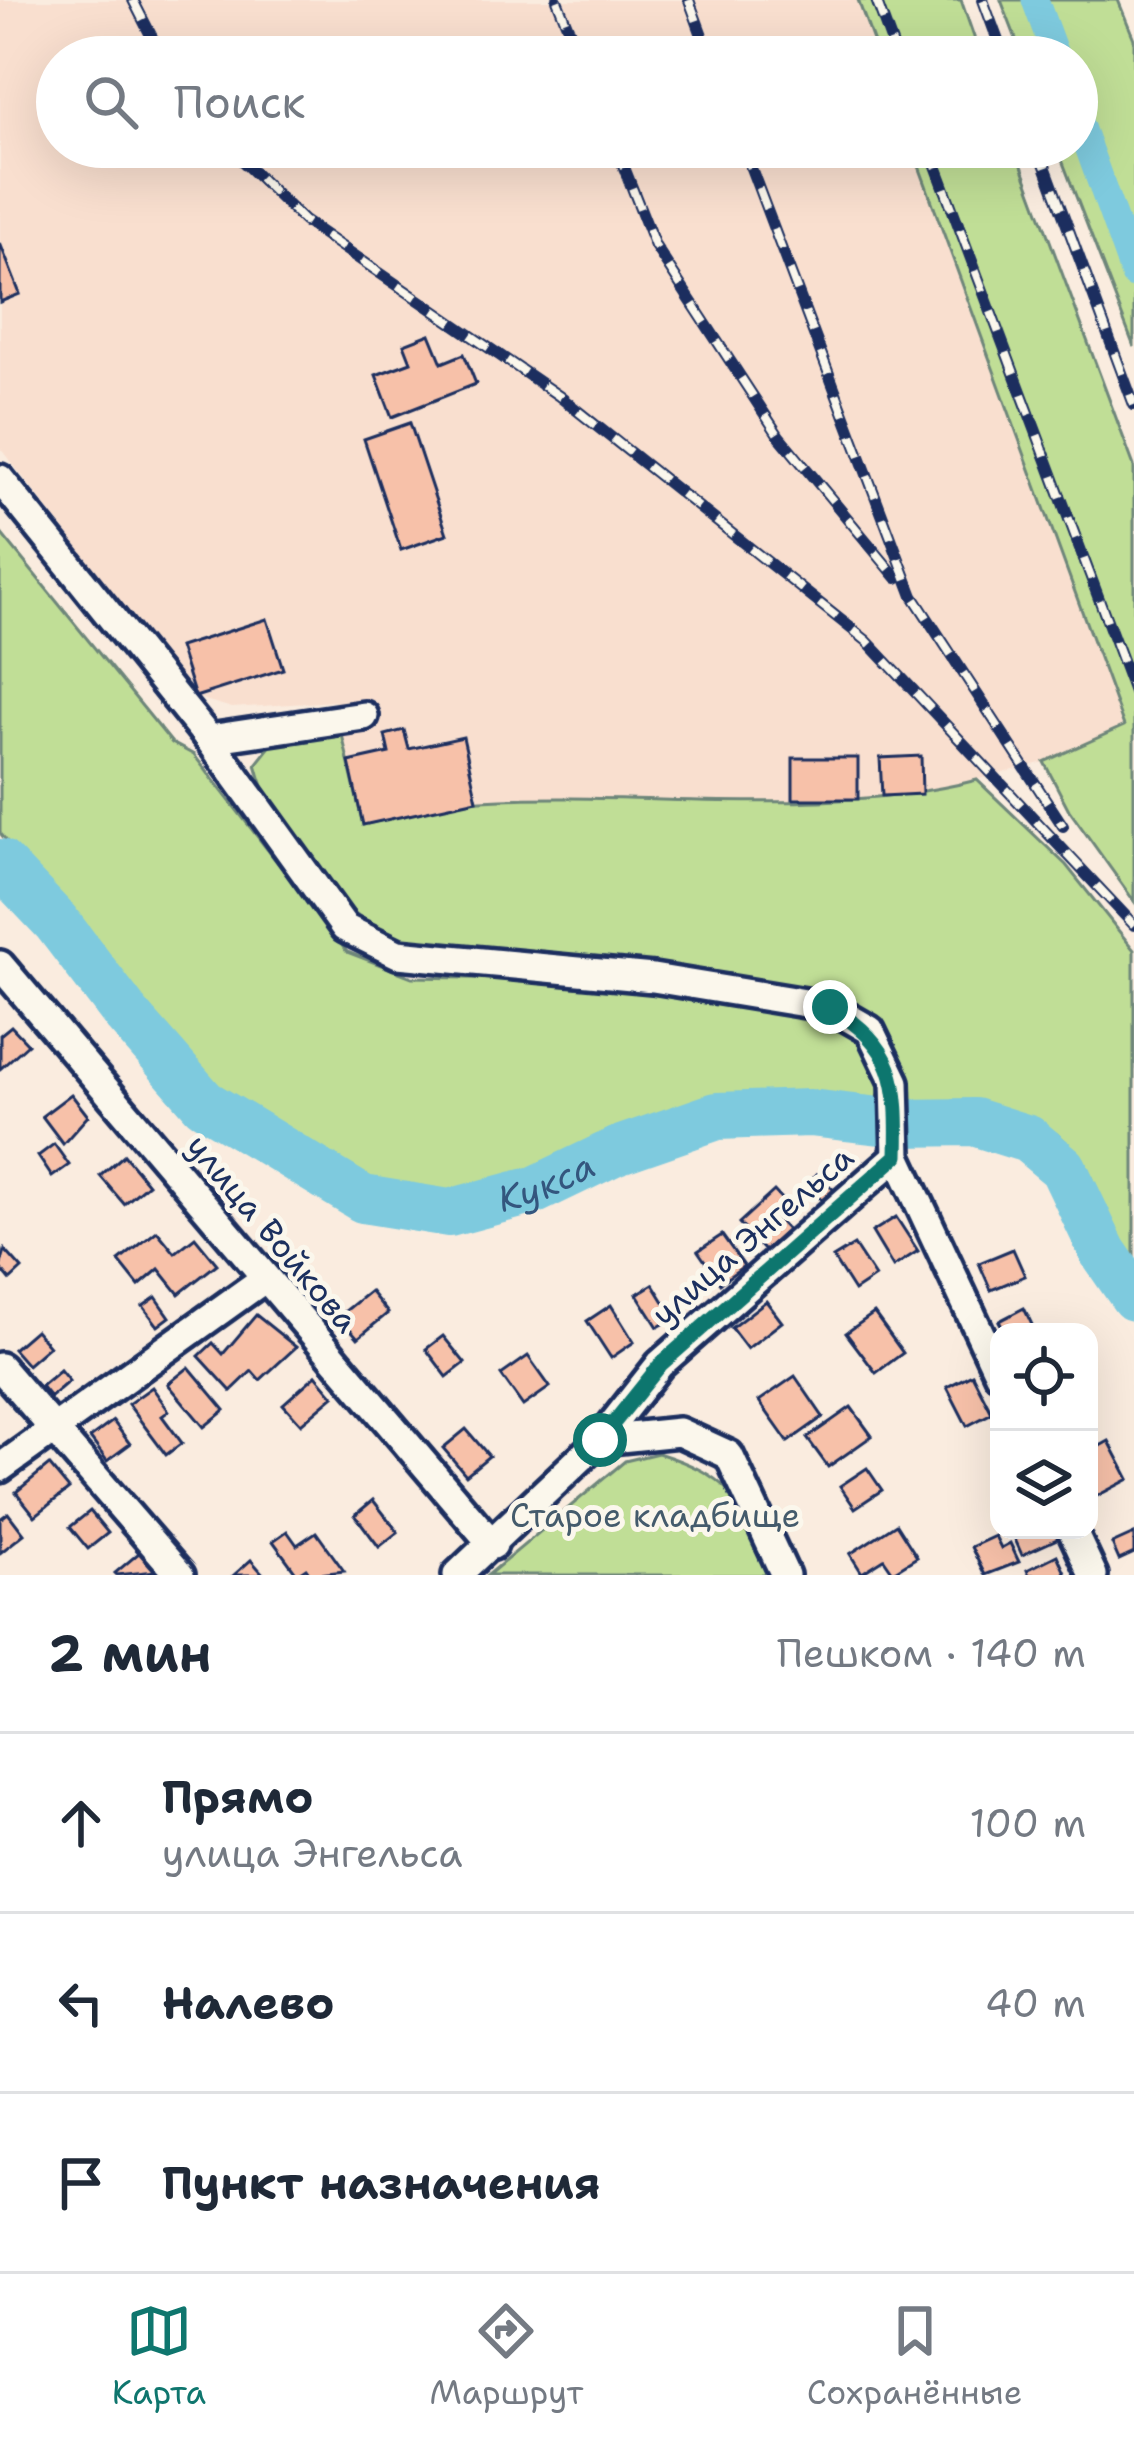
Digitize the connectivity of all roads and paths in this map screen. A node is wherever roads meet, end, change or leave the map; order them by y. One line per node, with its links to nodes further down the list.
1 (0, 479): 3 (street)
2 (364, 716): 3 (street)
3 (209, 740): 5 (street)
4 (0, 965): 6 (street, улица Войкова)
5 (897, 1156): 7 (street); 10 (street, улица Энгельса)
6 (264, 1279): 9 (street); 13 (street, улица Войкова)
7 (990, 1355)
8 (0, 1367): 9 (street)
9 (54, 1429): 11 (street); 14 (street)
10 (600, 1440): 13 (street, улица Энгельса); 16 (street)
11 (0, 1468)
12 (1076, 1539): 17 (street)
13 (493, 1545): 15 (street, улица Энгельса)
14 (180, 1575)
15 (457, 1575)
16 (785, 1575)
17 (1094, 1575)

